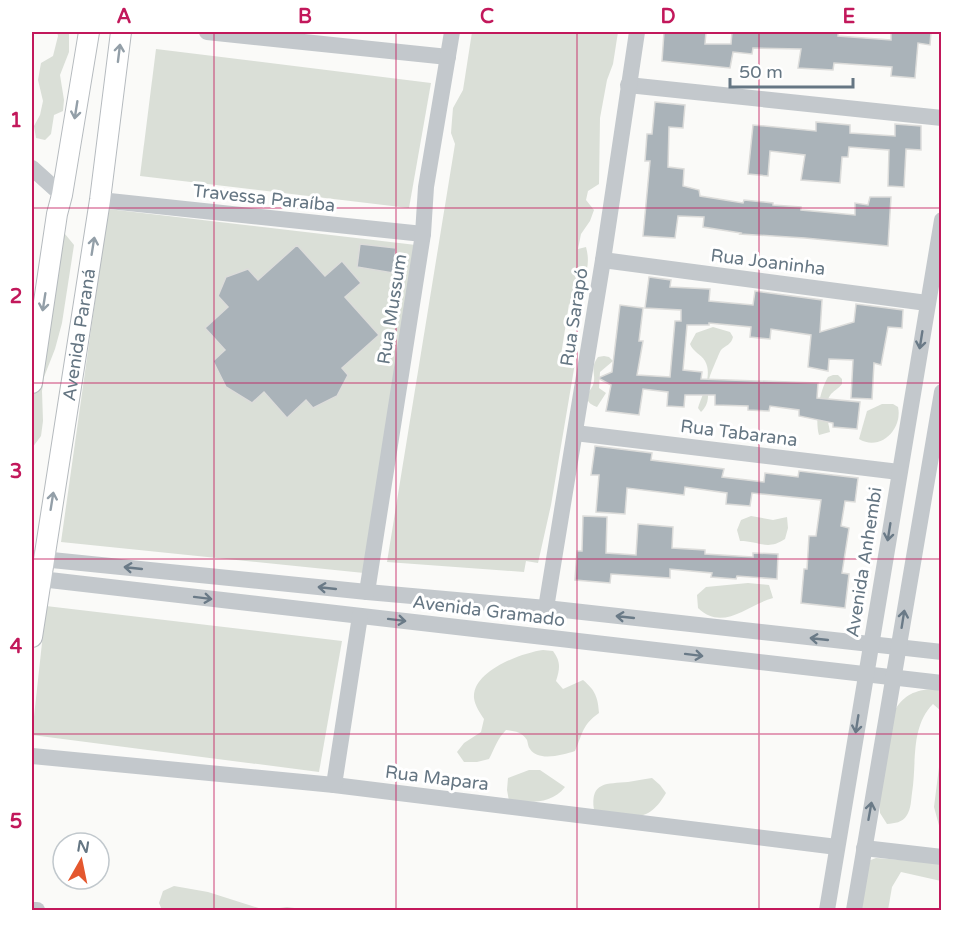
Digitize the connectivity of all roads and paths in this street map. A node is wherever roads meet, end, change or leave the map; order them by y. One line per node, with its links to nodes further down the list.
1 (89, 32): 10 (main road, one-way to 10)
2 (121, 32): 11 (main road, Avenida Paraná, one-way to 2)
3 (207, 32): 6 (street)
4 (452, 32): 6 (street, Rua Mussum)
5 (637, 32): 7 (street, Rua Sarapó)
6 (448, 57): 13 (street, Rua Mussum)
7 (628, 85): 8 (street); 14 (street, Rua Sarapó)
8 (942, 118)
9 (32, 168): 10 (street)
10 (62, 195): 16 (main road, one-way to 16)
11 (100, 200): 13 (street, Travessa Paraíba); 21 (main road, Avenida Paraná, one-way to 11)
12 (942, 220): 15 (street, Avenida Anhembi)
13 (423, 234): 23 (street, Rua Mussum)
14 (603, 260): 15 (street, Rua Joaninha); 18 (street, Rua Sarapó)
15 (927, 303): 19 (street, Avenida Anhembi, one-way to 19)
16 (32, 384)
17 (942, 392): 20 (street)
18 (575, 433): 19 (street, Rua Tabarana); 24 (street, Rua Sarapó)
19 (899, 471): 27 (street, Avenida Anhembi, one-way to 27)
20 (934, 477): 28 (street, one-way to 20)
21 (37, 558): 22 (main road, Avenida Paraná); 23 (street, Avenida Gramado, one-way to 21)
22 (36, 578): 25 (street, Avenida Gramado, one-way to 25); 26 (main road, Avenida Paraná)
23 (367, 592): 24 (street, Avenida Gramado)
24 (546, 608): 27 (street, Avenida Gramado, one-way to 24)
25 (360, 616): 30 (street, Avenida Gramado, one-way to 30); 34 (street)
26 (32, 637)
27 (870, 645): 28 (street, Avenida Gramado); 30 (street, Avenida Anhembi)
28 (898, 647): 29 (street, Avenida Gramado); 31 (street)
29 (942, 652)
30 (865, 676): 31 (street, Avenida Gramado); 35 (street, Avenida Anhembi, one-way to 35)
31 (893, 678): 32 (street, Avenida Gramado); 36 (street, one-way to 31)
32 (942, 683)
33 (32, 756): 34 (street, Rua Mapara)
34 (334, 785): 35 (street, Rua Mapara)
35 (837, 847): 40 (street, Avenida Anhembi)
36 (864, 848): 37 (street); 41 (street)
37 (942, 857)
38 (32, 910): 39 (street)
39 (37, 910)
40 (827, 910)
41 (854, 910)

